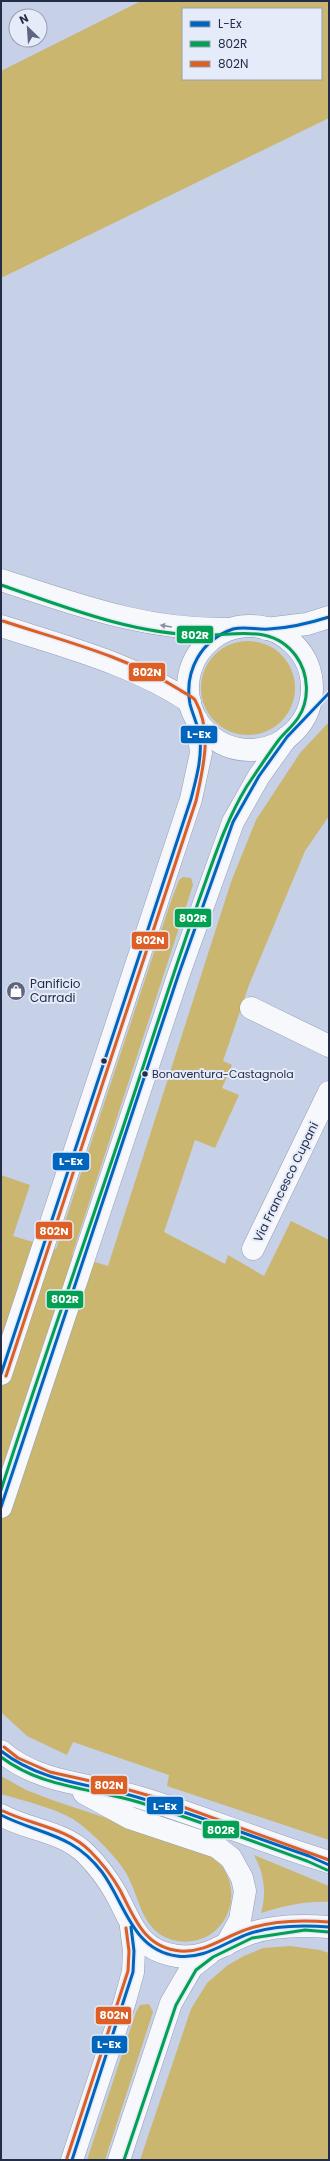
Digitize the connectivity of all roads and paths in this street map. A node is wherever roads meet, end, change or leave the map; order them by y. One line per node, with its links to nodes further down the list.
1 (1, 580): 4 (main road, one-way to 1)
2 (329, 616): 5 (main road)
3 (1, 626): 7 (main road)
4 (233, 629): 5 (main road); 7 (main road)
5 (266, 629): 8 (main road)
6 (329, 693): 8 (main road)
7 (193, 711): 9 (main road); 14 (main road)
8 (304, 718): 9 (main road)
9 (287, 737): 15 (main road)
10 (252, 1008): 11 (main road)
11 (329, 1046)
12 (329, 1092): 13 (main road, Via Francesco Cupani)
13 (253, 1249)
14 (1, 1374)
15 (1, 1507)
16 (1, 1751): 17 (main road)
17 (63, 1781): 19 (main road); 23 (main road)
18 (5, 1819): 21 (main road)
19 (319, 1859): 20 (main road)
20 (329, 1865)
21 (131, 1927): 23 (main road); 24 (main road)
22 (329, 1927): 23 (main road)
23 (218, 1949): 25 (main road)
24 (72, 2160)
25 (119, 2160)

